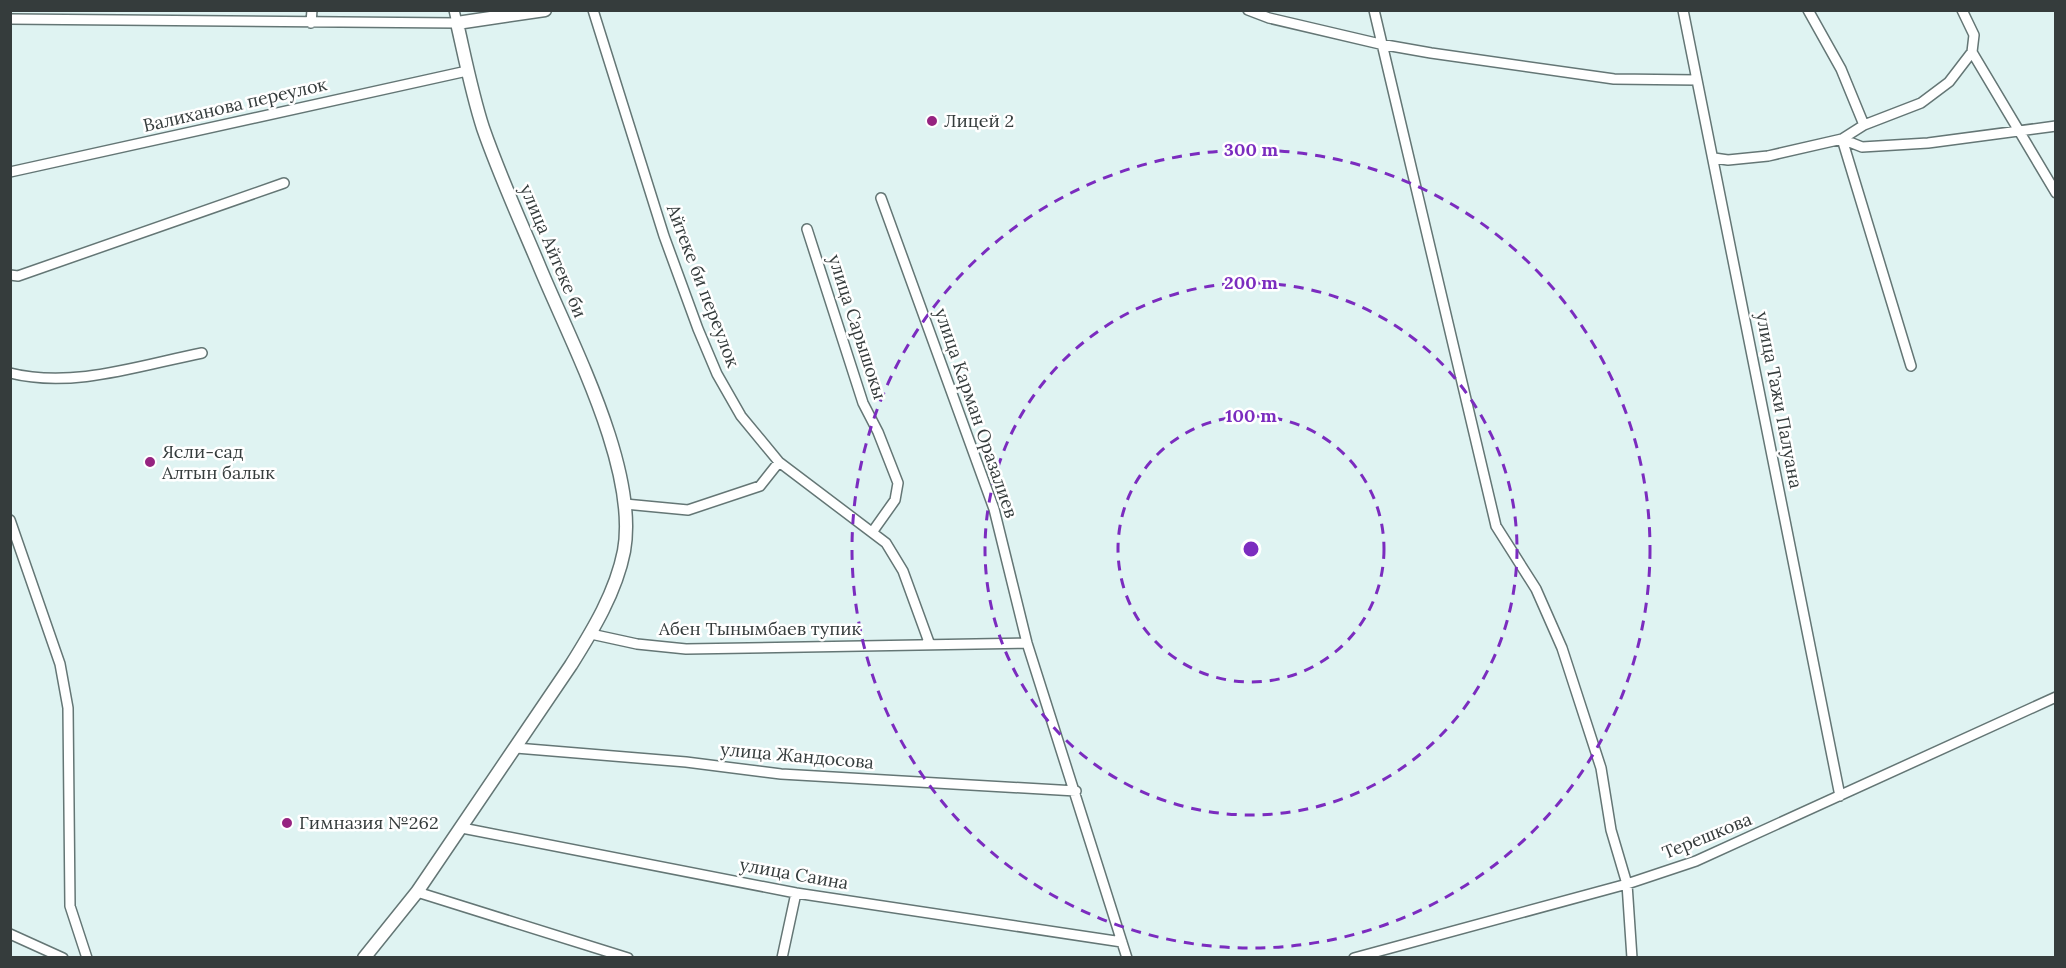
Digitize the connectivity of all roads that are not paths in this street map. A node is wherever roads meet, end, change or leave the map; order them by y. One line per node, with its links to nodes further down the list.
1 (218, 10): 13 (street)
2 (312, 10): 14 (street)
3 (545, 10): 11 (street)
4 (593, 10): 33 (street, Айтеке би переулок)
5 (1248, 10): 15 (street)
6 (1374, 10): 15 (street)
7 (1683, 10): 18 (street, улица Тажи Палуана)
8 (1808, 10): 19 (street)
9 (1962, 10): 16 (street)
10 (85, 14): 12 (street); 13 (street)
11 (456, 16): 14 (street); 17 (street, улица Айтеке би)
12 (10, 19)
13 (217, 21): 14 (street)
14 (311, 22)
15 (1380, 44): 18 (street); 45 (street)
16 (1972, 52): 19 (street); 21 (street)
17 (467, 70): 24 (street, Валиханова переулок); 34 (street, улица Айтеке би)
18 (1697, 80): 23 (street, улица Тажи Палуана)
19 (1864, 125): 22 (street)
20 (2055, 126): 21 (street)
21 (2019, 132): 22 (street); 26 (street)
22 (1842, 139): 23 (street); 31 (street)
23 (1714, 158): 43 (street, улица Тажи Палуана)
24 (10, 172)
25 (284, 183): 29 (street)
26 (2055, 193)
27 (881, 198): 38 (street, улица Карман Оразалиев)
28 (807, 229): 36 (street, улица Сарышокы)
29 (10, 275)
30 (202, 353): 32 (street)
31 (1911, 366)
32 (10, 373)
33 (779, 462): 34 (street); 36 (street, Айтеке би переулок)
34 (625, 504): 37 (street, улица Айтеке би)
35 (10, 520): 51 (street)
36 (873, 531): 39 (street, Айтеке би переулок)
37 (591, 634): 39 (street, Абен Тынымбаев тупик); 41 (street, улица Айтеке би)
38 (1027, 643): 39 (street, Абен Тынымбаев тупик); 42 (street, улица Карман Оразалиев)
39 (930, 645)
40 (2055, 697): 43 (street, Терешкова)
41 (516, 748): 42 (street, улица Жандосова); 44 (street, улица Айтеке би)
42 (1076, 791): 49 (street, улица Карман Оразалиев)
43 (1840, 796): 45 (street, Терешкова)
44 (462, 828): 46 (street, улица Айтеке би); 47 (street, улица Саина)
45 (1628, 884): 56 (street, Терешкова); 57 (street)
46 (417, 892): 52 (street, улица Айтеке би); 53 (street)
47 (796, 893): 49 (street, улица Саина); 54 (street)
48 (10, 933): 50 (street)
49 (1122, 942): 55 (street, улица Карман Оразалиев)
50 (63, 957)
51 (87, 957)
52 (364, 957)
53 (628, 957)
54 (782, 957)
55 (1127, 957)
56 (1354, 957)
57 (1632, 957)

